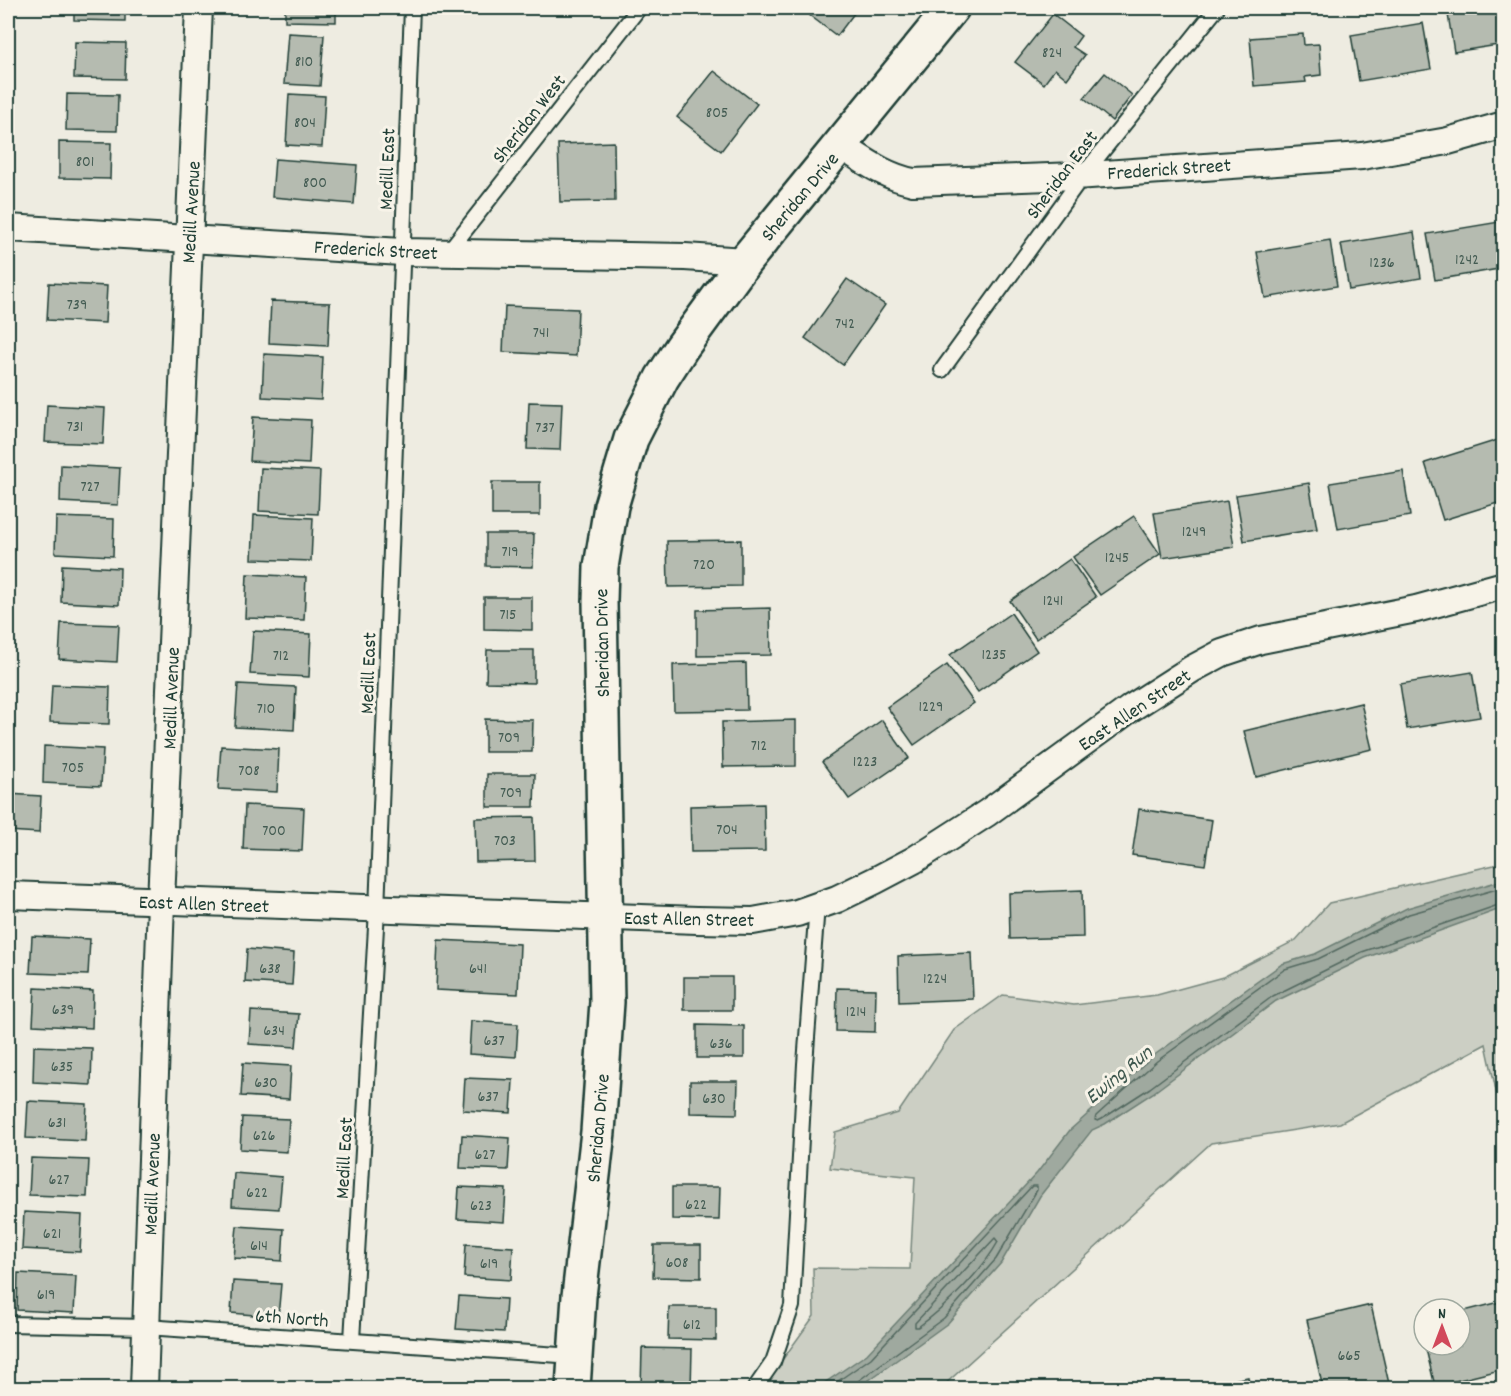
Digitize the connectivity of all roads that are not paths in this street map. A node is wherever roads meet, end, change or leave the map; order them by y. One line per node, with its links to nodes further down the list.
1 (199, 8): 10 (street, Medill Avenue)
2 (412, 8): 11 (lane, Medill East)
3 (639, 8): 12 (lane, Sheridan West)
4 (952, 8): 7 (main road, Sheridan Drive)
5 (1217, 8): 8 (lane, Sheridan East)
6 (1503, 125): 8 (street, Frederick Street)
7 (840, 145): 8 (street, Frederick Street); 13 (main road, Sheridan Drive)
8 (1084, 174): 14 (lane, Sheridan East)
9 (8, 228): 10 (street, Frederick Street)
10 (189, 238): 11 (street, Frederick Street); 17 (street, Medill Avenue)
11 (402, 252): 12 (street, Frederick Street); 19 (lane, Medill East)
12 (448, 252): 13 (street, Frederick Street)
13 (745, 261): 20 (main road, Sheridan Drive)
14 (942, 370)
15 (1503, 585): 18 (street, East Allen Street)
16 (8, 895): 17 (street, East Allen Street)
17 (161, 902): 19 (street, East Allen Street); 22 (street, Medill Avenue)
18 (817, 906): 20 (street, East Allen Street); 27 (lane)
19 (377, 910): 20 (street, East Allen Street); 23 (lane, Medill East)
20 (607, 916): 24 (main road, Sheridan Drive)
21 (8, 1324): 22 (lane, 6th North)
22 (146, 1327): 23 (lane, 6th North); 25 (street, Medill Avenue)
23 (352, 1340): 24 (lane, 6th North)
24 (574, 1356): 26 (main road, Sheridan Drive)
25 (144, 1389)
26 (573, 1389)
27 (755, 1389)

